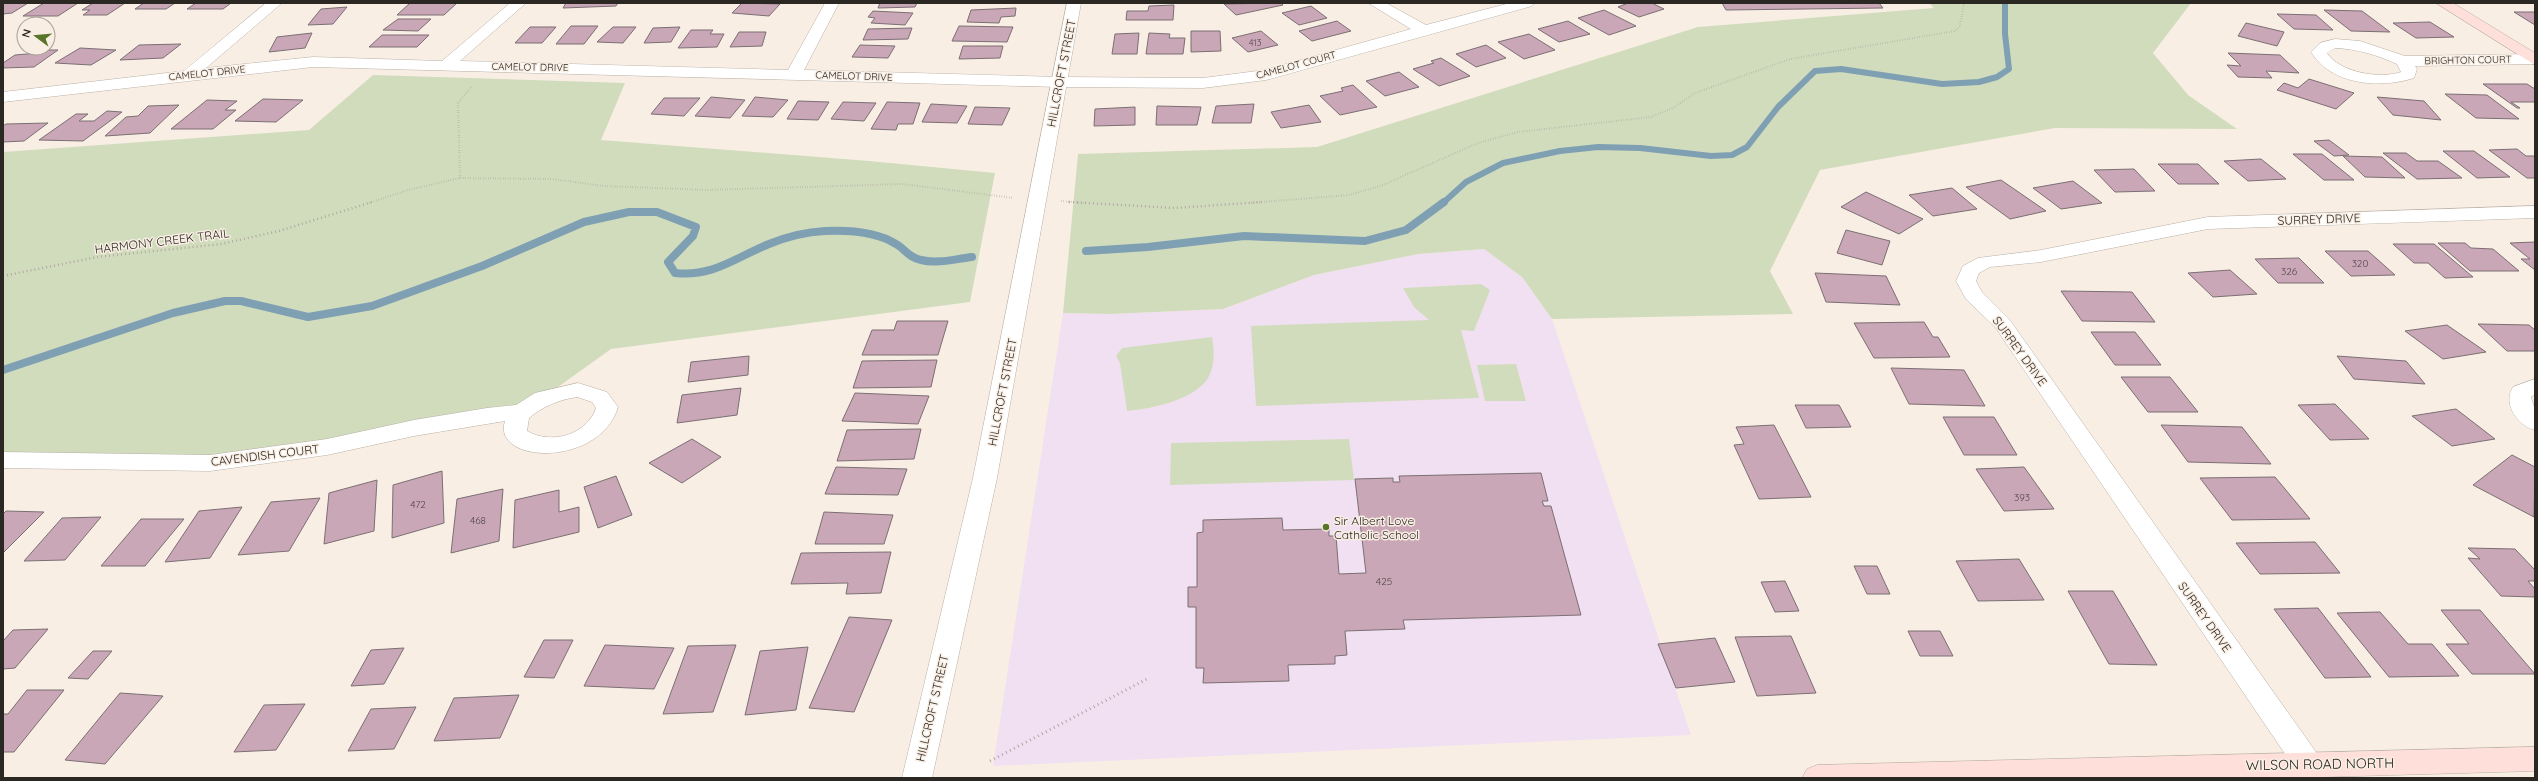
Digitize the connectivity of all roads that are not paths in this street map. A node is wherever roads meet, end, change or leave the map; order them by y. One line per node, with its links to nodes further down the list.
1 (275, 3): 13 (street)
2 (519, 3): 11 (street)
3 (832, 3): 12 (street)
4 (1074, 3): 14 (street, HILLCROFT STREET)
5 (1375, 3): 8 (street)
6 (1527, 3): 8 (street, CAMELOT COURT)
7 (2443, 3): 9 (main road)
8 (1424, 30): 14 (street, CAMELOT COURT)
9 (2534, 59): 10 (street, BRIGHTON COURT)
10 (2403, 61): 10 (street, BRIGHTON COURT)
11 (446, 65): 12 (street, CAMELOT DRIVE); 13 (street, CAMELOT DRIVE)
12 (794, 74): 14 (street, CAMELOT DRIVE)
13 (189, 75): 15 (street, CAMELOT DRIVE)
14 (1059, 82): 23 (street, HILLCROFT STREET)
15 (3, 97)
16 (2535, 212): 22 (street, SURREY DRIVE)
17 (2535, 386): 19 (street)
18 (523, 412): 20 (street, CAVENDISH COURT)
19 (2535, 423)
20 (3, 460)
21 (2535, 759): 22 (main road, WILSON ROAD NORTH)
22 (2308, 764): 24 (main road, WILSON ROAD NORTH)
23 (917, 778)
24 (1817, 778)

